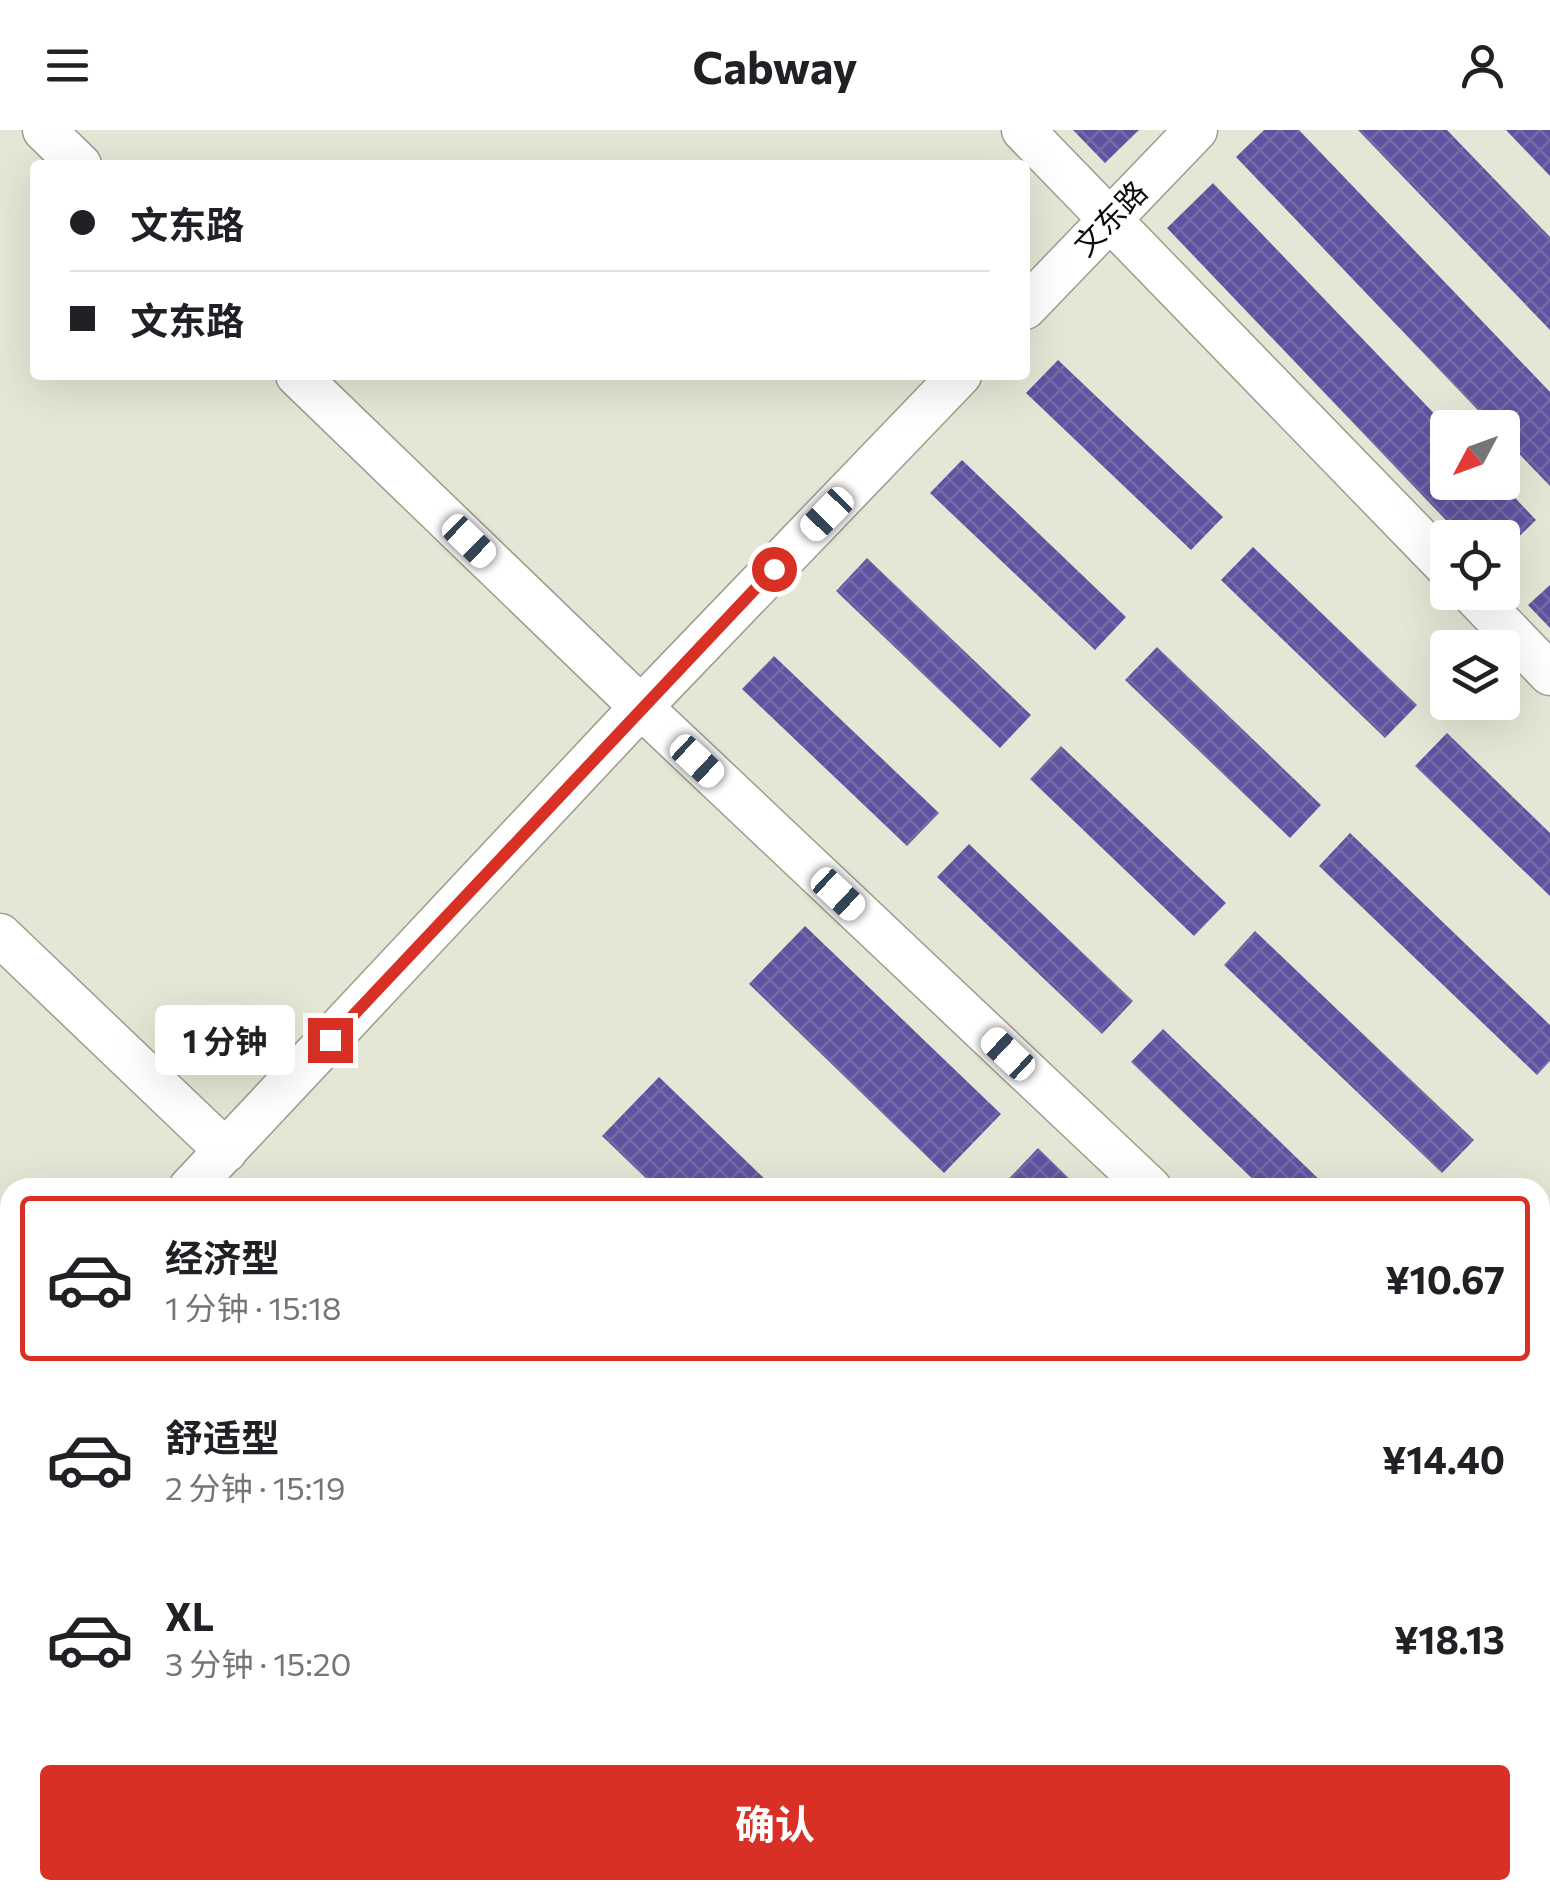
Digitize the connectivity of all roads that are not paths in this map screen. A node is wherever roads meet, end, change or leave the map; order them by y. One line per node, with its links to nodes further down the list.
1 (44, 130): 4 (street)
2 (1023, 130): 5 (street)
3 (1196, 130): 5 (street, 文东路)
4 (75, 160)
5 (1110, 219): 6 (street, 文东路); 9 (street)
6 (1030, 303)
7 (302, 380): 12 (street)
8 (955, 380): 12 (street)
9 (1430, 549)
10 (1488, 610): 11 (street)
11 (1550, 674)
12 (640, 708): 14 (street); 16 (street)
13 (0, 936): 14 (street)
14 (226, 1151): 15 (street)
15 (200, 1178)
16 (1139, 1178)

